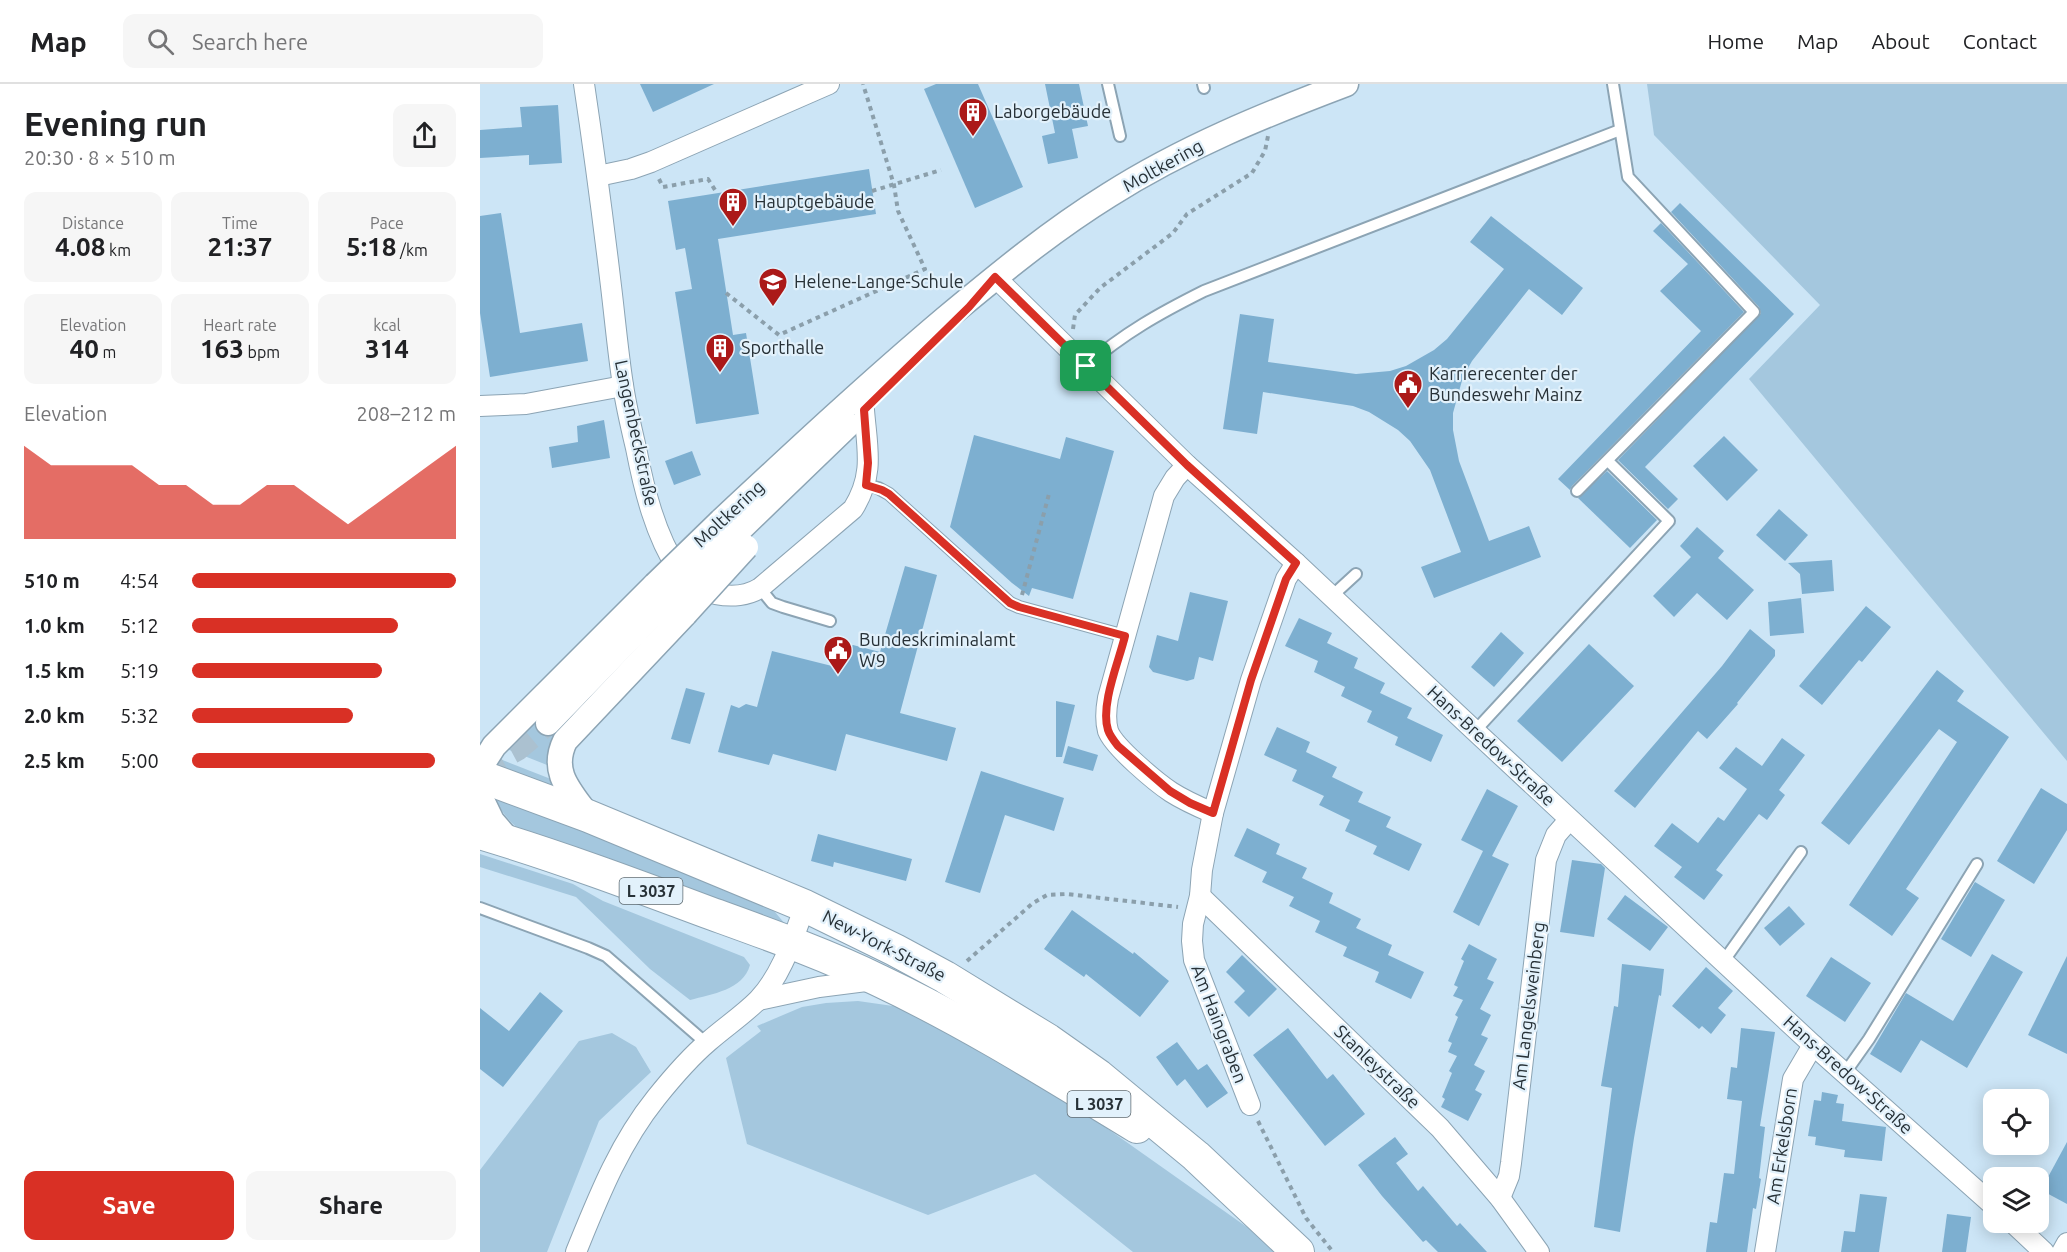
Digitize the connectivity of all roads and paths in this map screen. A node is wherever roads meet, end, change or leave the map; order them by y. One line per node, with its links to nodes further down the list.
1 (584, 84): 11 (street, Langenbeckstraße)
2 (829, 84): 11 (street)
3 (863, 84): 12 (path)
4 (1108, 84): 9 (lane)
5 (1346, 84): 7 (street, Moltkering)
6 (1613, 84): 8 (lane)
7 (1274, 112): 16 (street, Moltkering); 18 (path)
8 (1620, 130): 19 (lane); 23 (lane)
9 (1120, 136)
10 (941, 170): 12 (path)
11 (598, 176): 20 (street, Langenbeckstraße)
12 (894, 185): 14 (path); 17 (path)
13 (663, 187): 15 (path)
14 (872, 191)
15 (717, 193)
16 (995, 277): 18 (street, Hans-Bredow-Straße); 22 (street, Moltkering); 28 (street, Moltkering)
17 (726, 293)
18 (1070, 350): 19 (street, Hans-Bredow-Straße)
19 (1086, 366): 24 (street, Hans-Bredow-Straße)
20 (623, 386): 21 (street); 31 (street, Langenbeckstraße)
21 (480, 405)
22 (864, 410): 25 (street, Langenbeckstraße); 28 (street, Moltkering)
23 (1608, 461): 26 (lane); 38 (lane)
24 (1187, 465): 29 (street, Hans-Bredow-Straße); 36 (street)
25 (866, 485): 31 (street, Langenbeckstraße); 34 (lane)
26 (1577, 491)
27 (1049, 494): 34 (path)
28 (734, 534): 33 (street, Moltkering, bridge); 33 (street, bridge)
29 (1296, 563): 32 (street, Hans-Bredow-Straße); 42 (street, Am Haingraben)
30 (1356, 574): 32 (lane)
31 (760, 588): 35 (lane)
32 (1332, 596): 38 (street, Hans-Bredow-Straße)
33 (670, 599): 37 (street, Moltkering); 39 (street, Moltkering); 43 (street)
34 (1019, 607): 36 (lane)
35 (830, 621)
36 (1125, 636): 42 (street)
37 (548, 723)
38 (1475, 731): 44 (street, Hans-Bredow-Straße)
39 (480, 768)
40 (480, 776): 43 (main road, New-York-Straße / L 3037)
41 (480, 796): 46 (street)
42 (1213, 813): 49 (street, Am Haingraben)
43 (588, 816): 50 (main road, New-York-Straße / L 3037)
44 (1569, 819): 53 (street, Hans-Bredow-Straße); 62 (street, Am Langelsweinberg)
45 (480, 833): 46 (main road, New-York-Straße / L 3037)
46 (510, 842): 52 (main road, New-York-Straße / L 3037)
47 (1801, 852): 53 (lane)
48 (1977, 864): 59 (lane)
49 (1198, 902): 54 (path); 60 (street, Am Haingraben); 62 (street, Stanleystraße)
50 (805, 906): 52 (street); 63 (main road, New-York-Straße / L 3037)
51 (480, 908): 57 (lane)
52 (791, 944): 55 (main road, New-York-Straße / L 3037); 56 (street)
53 (1723, 962): 58 (street, Hans-Bredow-Straße)
54 (961, 967)
55 (878, 980): 56 (street); 63 (main road, New-York-Straße / L 3037)
56 (759, 999): 57 (street)
57 (706, 1043): 66 (street)
58 (1813, 1045): 59 (street, Hans-Bredow-Straße); 70 (street, Am Erkelsborn)
59 (1845, 1073): 61 (street, Hans-Bredow-Straße)
60 (1250, 1105): 68 (path)
61 (1983, 1196)
62 (1500, 1198): 69 (street, Stanleystraße)
63 (1240, 1199): 67 (main road, New-York-Straße / L 3037)
64 (2024, 1233): 71 (street)
65 (2067, 1243): 72 (street)
66 (576, 1252)
67 (1298, 1252)
68 (1333, 1252)
69 (1539, 1252)
70 (1765, 1252)
71 (2044, 1252)
72 (2062, 1252)

